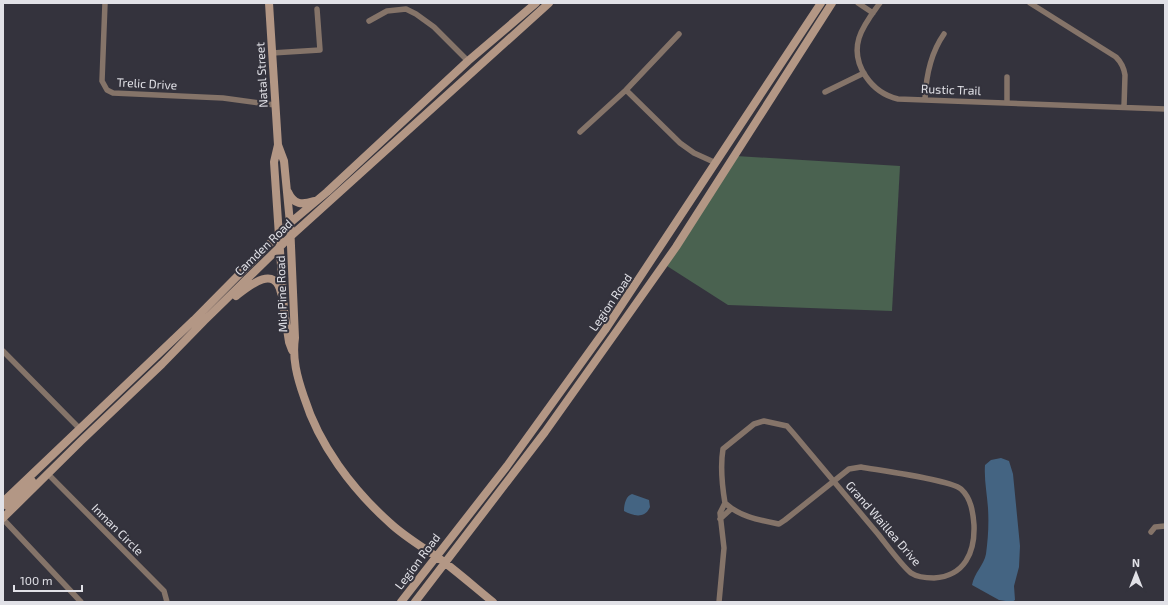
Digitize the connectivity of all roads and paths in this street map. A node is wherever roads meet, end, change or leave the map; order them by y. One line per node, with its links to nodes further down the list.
1 (105, 3): 27 (street, Trelic Drive)
2 (269, 3): 17 (main road, Natal Street)
3 (536, 3): 18 (main road, Camden Road)
4 (549, 3): 38 (main road, Camden Road)
5 (821, 3): 24 (main road, Legion Road)
6 (826, 3): 19 (main road)
7 (832, 3): 19 (main road, Legion Road)
8 (858, 3): 13 (street)
9 (879, 3): 13 (street, Rustic Trail)
10 (1030, 3): 11 (street)
11 (1039, 5): 28 (street)
12 (317, 9): 17 (street)
13 (874, 12): 20 (street, Rustic Trail)
14 (369, 21): 18 (street)
15 (679, 34): 22 (street)
16 (944, 34): 25 (street)
17 (272, 53): 27 (main road, Natal Street)
18 (468, 61): 35 (main road, Camden Road)
19 (790, 68): 33 (main road, Legion Road)
20 (864, 73): 23 (street); 25 (street, Rustic Trail)
21 (1007, 77): 26 (street)
22 (626, 90): 30 (street); 32 (street)
23 (825, 92)
24 (758, 99): 32 (main road, Legion Road); 33 (main road)
25 (925, 99): 26 (street, Rustic Trail)
26 (1007, 102): 28 (street, Rustic Trail)
27 (275, 105): 31 (main road, Natal Street)
28 (1124, 107): 29 (street, Rustic Trail)
29 (1165, 109)
30 (580, 132)
31 (278, 145): 34 (main road, Natal Street); 37 (main road, Natal Street)
32 (716, 163): 39 (main road, Legion Road)
33 (724, 170): 44 (main road, Legion Road)
34 (287, 189): 35 (main road); 36 (main road, Natal Street)
35 (317, 200): 36 (main road, Camden Road)
36 (290, 223): 37 (main road, Camden Road); 38 (main road, Natal Street)
37 (280, 233): 40 (main road, Natal Street); 49 (main road, Camden Road)
38 (291, 236): 40 (main road, Camden Road); 45 (main road, Mid Pine Road)
39 (662, 244): 43 (main road, Legion Road); 44 (main road)
40 (281, 246): 41 (main road, Mid Pine Road); 42 (main road, Camden Road)
41 (284, 310): 42 (main road); 45 (main road, Mid Pine Road)
42 (204, 320): 53 (main road, Camden Road)
43 (609, 324): 47 (main road); 48 (main road, Legion Road)
44 (621, 325): 47 (main road, Legion Road)
45 (293, 350): 65 (main road, Mid Pine Road)
46 (3, 351): 49 (street)
47 (573, 392): 51 (main road, Legion Road)
48 (557, 396): 50 (main road, Legion Road); 51 (main road)
49 (80, 429): 52 (main road, Camden Road)
50 (531, 433): 55 (main road); 65 (main road, Legion Road)
51 (540, 438): 55 (main road, Legion Road)
52 (44, 462): 56 (main road, Camden Road); 59 (main road)
53 (48, 474): 61 (main road, Camden Road); 68 (street, Inman Circle)
54 (834, 481): 54 (street, Grand Waillea Drive); 57 (street, Grand Waillea Drive); 58 (street, Grand Waillea Drive)
55 (499, 492): 66 (main road, Legion Road)
56 (3, 502)
57 (723, 505): 58 (street); 60 (street); 62 (street)
58 (732, 509): 60 (street)
59 (3, 510)
60 (726, 514): 62 (street)
61 (3, 518): 67 (street)
62 (720, 519): 72 (street)
63 (1165, 526): 64 (street)
64 (1151, 532)
65 (436, 557): 66 (main road, Mid Pine Road); 69 (main road, Legion Road)
66 (445, 563): 70 (main road, Legion Road); 71 (main road, Mid Pine Road)
67 (81, 602)
68 (167, 602)
69 (402, 602)
70 (415, 602)
71 (493, 602)
72 (719, 602)

